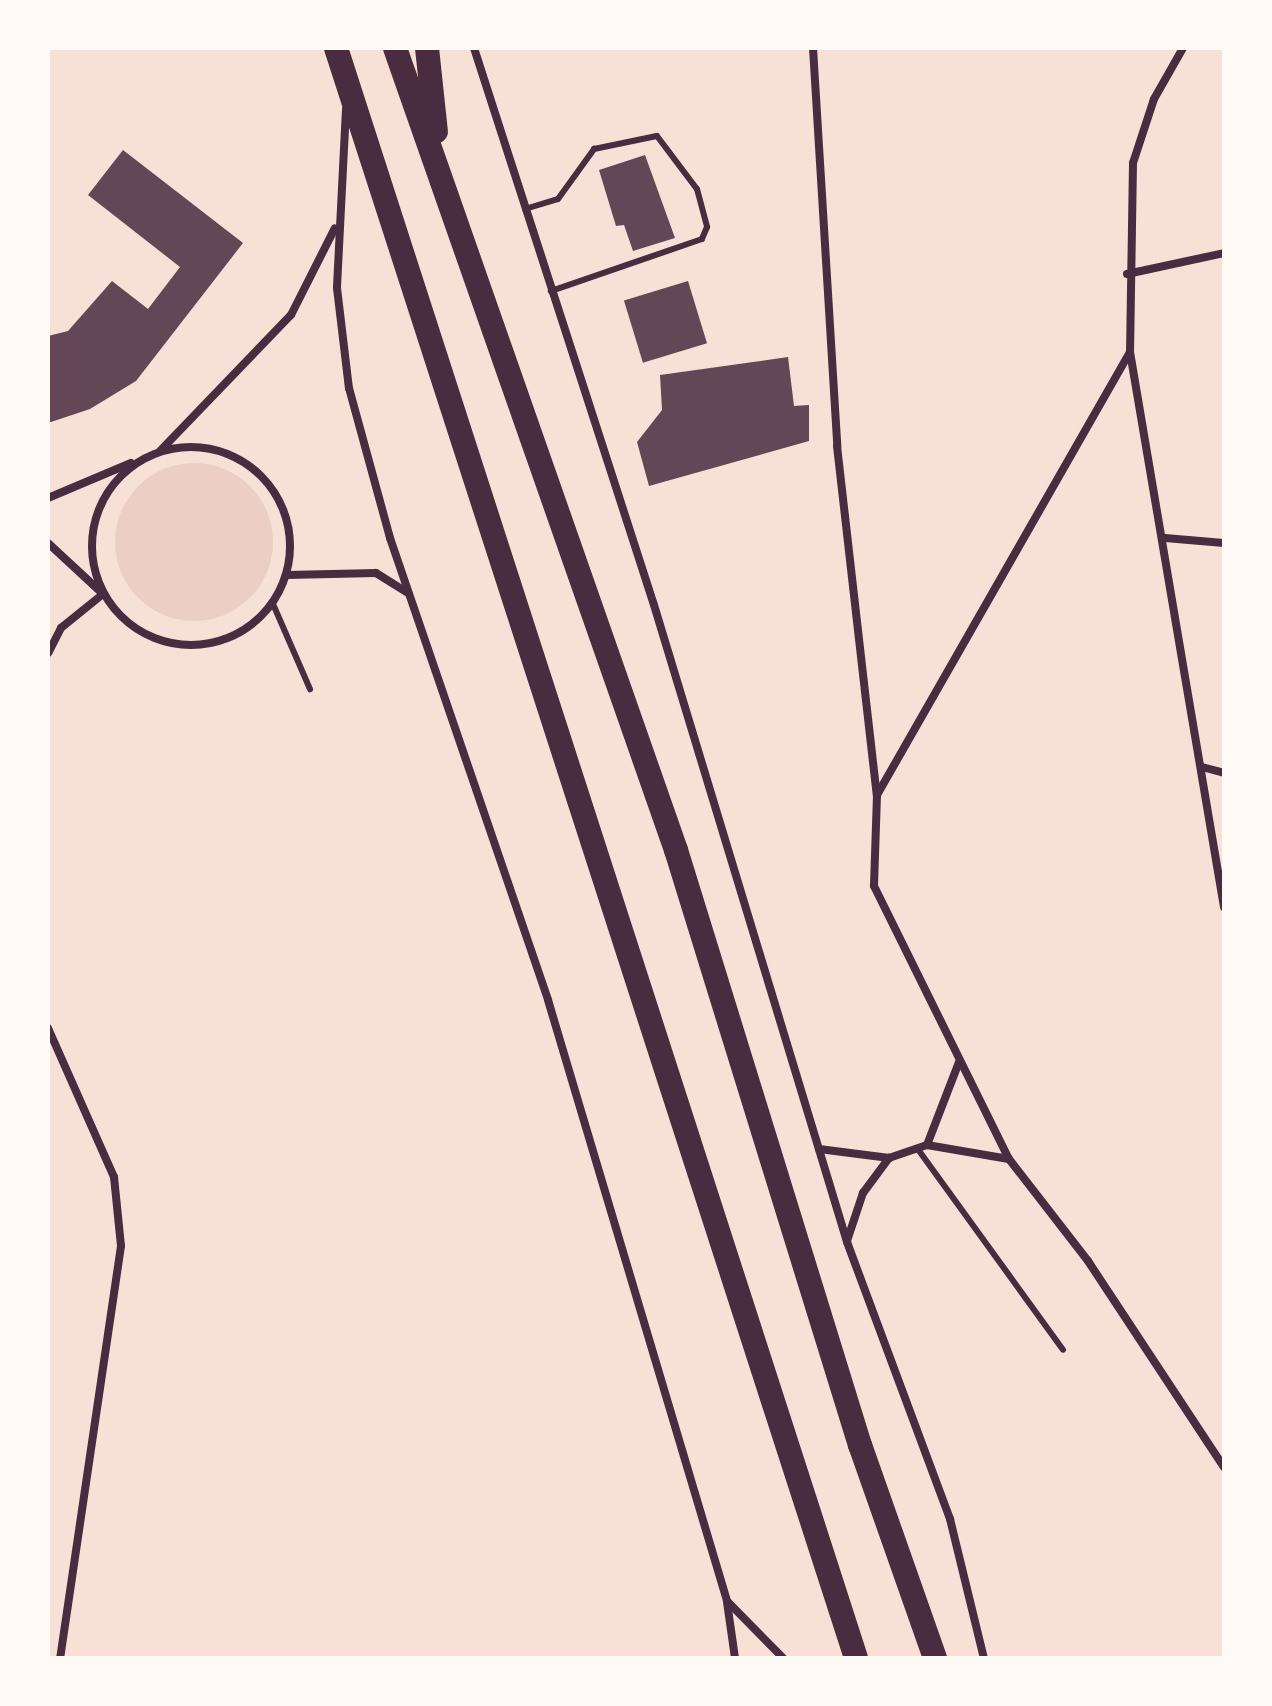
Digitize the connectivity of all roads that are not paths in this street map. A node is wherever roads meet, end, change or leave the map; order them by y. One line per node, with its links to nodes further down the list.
1 (336, 48): 7 (highway)
2 (395, 48): 8 (highway)
3 (427, 48): 8 (highway)
4 (474, 48): 9 (street)
5 (813, 48): 28 (street)
6 (1183, 48): 12 (street)
7 (348, 81): 10 (street); 44 (highway)
8 (440, 166): 45 (highway)
9 (525, 209): 13 (street); 13 (lane)
10 (337, 224): 15 (street); 21 (street)
11 (1224, 253): 12 (street)
12 (1127, 274): 14 (street)
13 (551, 291): 34 (street)
14 (1130, 352): 17 (street); 28 (street)
15 (155, 453): 16 (street); 20 (street); 22 (street)
16 (48, 498)
17 (1165, 538): 19 (street); 26 (street)
18 (48, 543): 22 (street)
19 (1224, 543)
20 (287, 575): 21 (street); 23 (street)
21 (408, 593): 40 (street)
22 (103, 594): 23 (street); 24 (street)
23 (273, 604): 25 (lane)
24 (48, 653)
25 (310, 689)
26 (1202, 767): 27 (street); 29 (street)
27 (1224, 773)
28 (877, 795): 31 (street)
29 (1224, 907)
30 (48, 1028): 41 (street)
31 (959, 1062): 32 (street); 36 (street)
32 (927, 1145): 33 (street); 36 (street)
33 (917, 1148): 35 (street); 38 (lane)
34 (819, 1149): 35 (street); 37 (street)
35 (889, 1158): 37 (street)
36 (1009, 1159): 39 (street)
37 (847, 1242): 46 (street)
38 (1063, 1350)
39 (1224, 1467)
40 (727, 1601): 42 (street); 43 (street)
41 (60, 1658)
42 (735, 1658)
43 (783, 1658)
44 (856, 1658)
45 (935, 1658)
46 (984, 1658)

